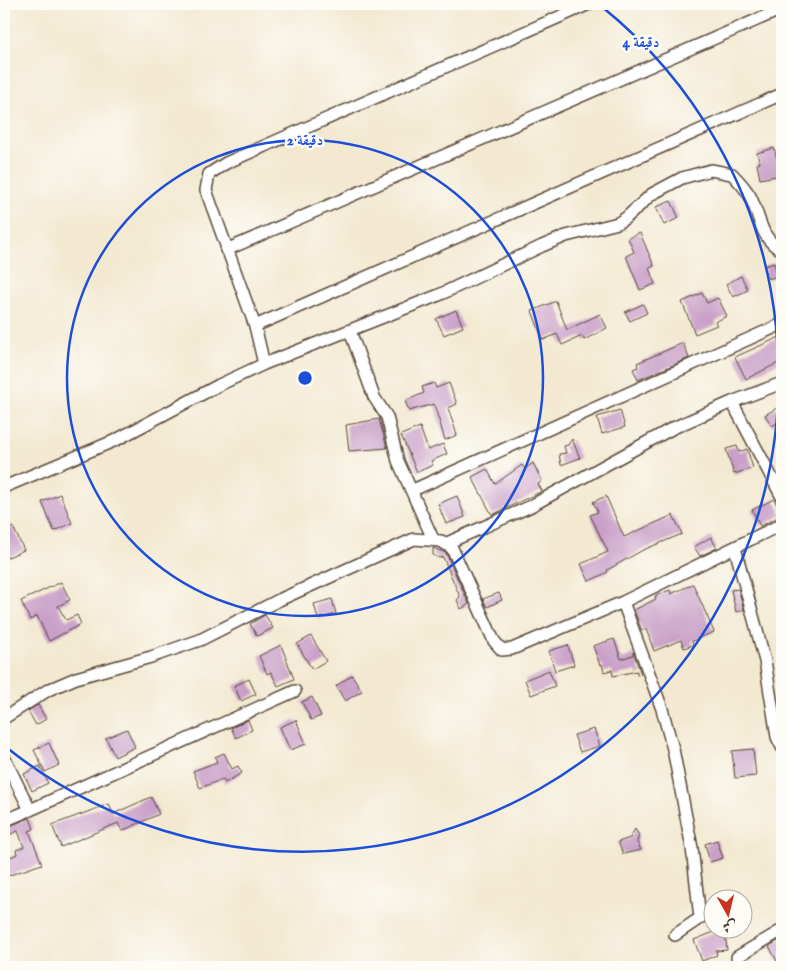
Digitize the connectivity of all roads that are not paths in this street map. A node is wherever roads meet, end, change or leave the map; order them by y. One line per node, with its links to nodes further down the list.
1 (589, 4): 4 (street)
2 (782, 9): 4 (street)
3 (782, 94): 7 (street)
4 (226, 250): 7 (street)
5 (782, 250): 8 (street)
6 (782, 324): 13 (street)
7 (255, 326): 9 (street)
8 (350, 331): 9 (street); 13 (street)
9 (264, 364): 12 (street)
10 (782, 384): 11 (street)
11 (732, 402): 14 (street); 17 (street)
12 (4, 486)
13 (413, 490): 16 (street)
14 (782, 497)
15 (782, 524): 18 (street)
16 (433, 539): 17 (street); 21 (street)
17 (447, 543): 19 (street)
18 (735, 548): 19 (street); 22 (street)
19 (623, 602): 27 (street)
20 (295, 691): 24 (street)
21 (4, 718)
22 (782, 747)
23 (4, 757): 24 (street)
24 (30, 810): 25 (street)
25 (4, 821)
26 (782, 930): 28 (street)
27 (675, 935)
28 (737, 957)

